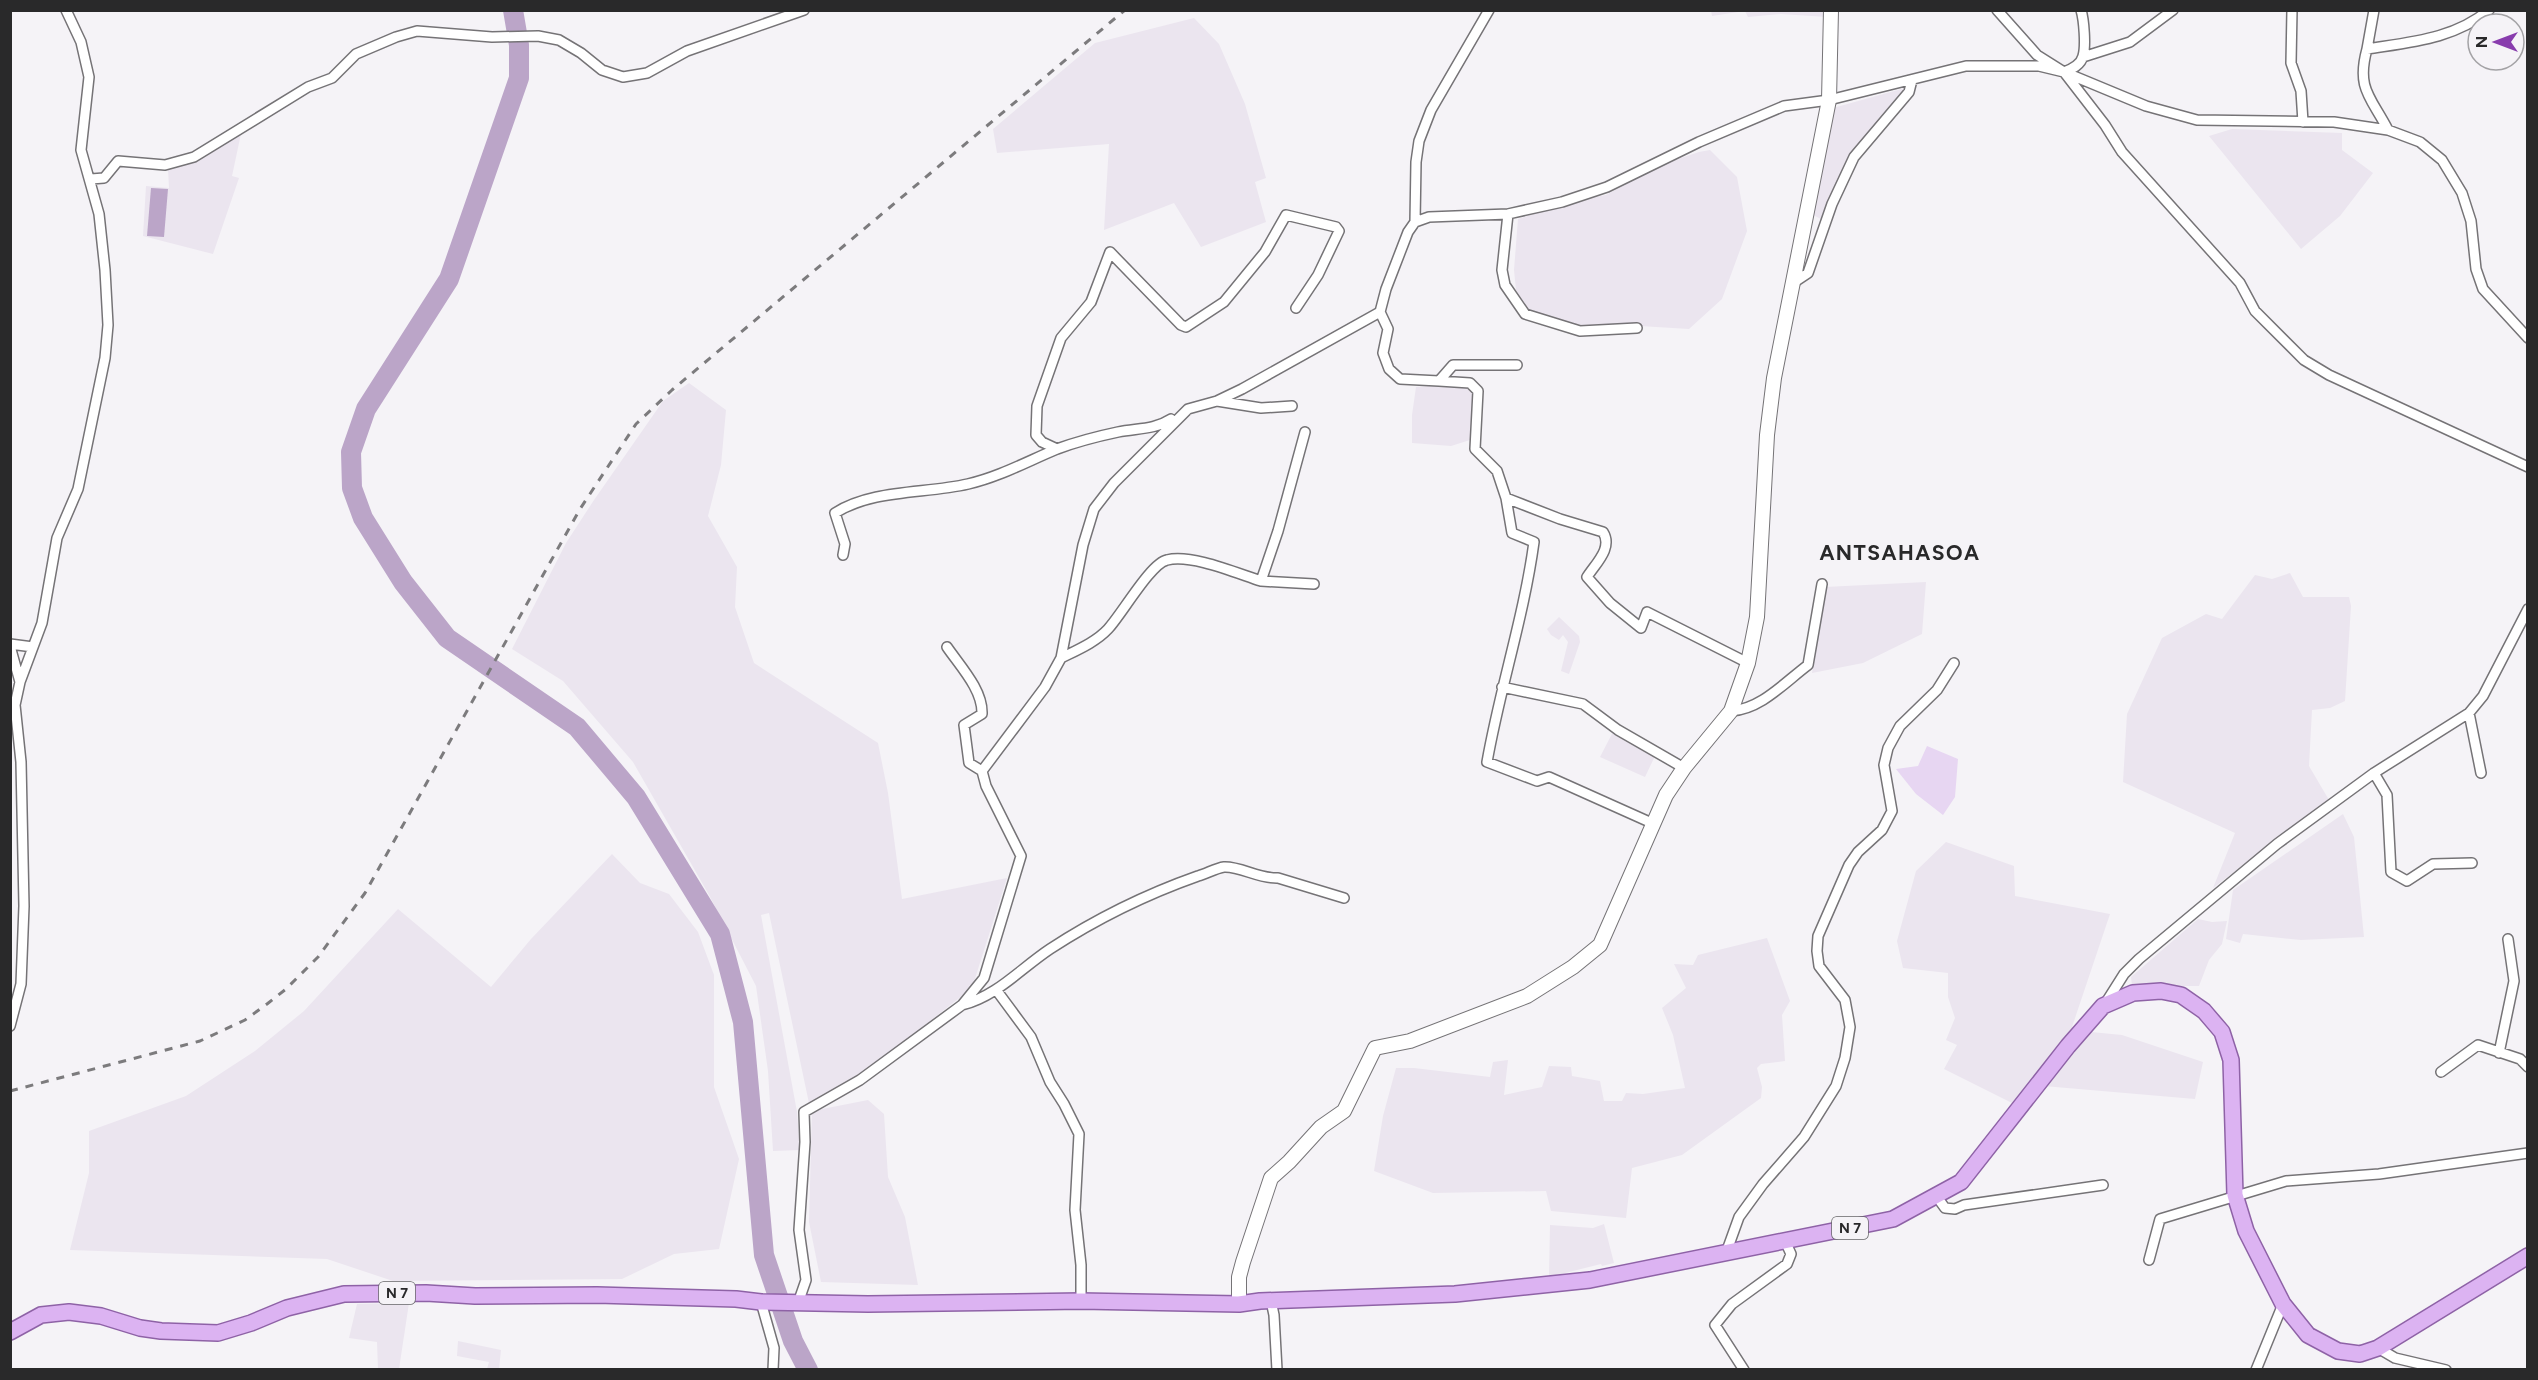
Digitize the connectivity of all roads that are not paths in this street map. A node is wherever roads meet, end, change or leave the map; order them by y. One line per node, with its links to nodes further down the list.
1 (66, 10): 18 (street)
2 (804, 10): 18 (street)
3 (1489, 10): 20 (street)
4 (1831, 10): 15 (street)
5 (1997, 10): 13 (street)
6 (2081, 10): 12 (street)
7 (2173, 10): 12 (street)
8 (2292, 10): 16 (street)
9 (2374, 10): 11 (street)
10 (2489, 10): 11 (street)
11 (2367, 49): 17 (street)
12 (2083, 57): 13 (street)
13 (2064, 72): 14 (street); 16 (street); 33 (street)
14 (1912, 81): 15 (street); 21 (street)
15 (1829, 100): 19 (street); 21 (street)
16 (2303, 122): 17 (street)
17 (2388, 130): 25 (street)
18 (91, 179): 42 (street)
19 (1508, 214): 20 (street); 24 (street)
20 (1415, 222): 23 (street)
21 (1793, 282): 44 (street)
22 (1296, 308): 32 (street)
23 (1380, 312): 27 (street); 28 (street)
24 (1637, 328)
25 (2528, 338)
26 (1517, 365): 27 (street)
27 (1439, 381): 34 (street)
28 (1217, 401): 29 (street); 30 (street)
29 (1292, 406)
30 (1188, 409): 32 (street); 43 (street)
31 (1305, 432): 36 (street)
32 (1057, 449): 35 (street)
33 (2528, 467)
34 (1506, 498): 44 (street); 47 (street)
35 (843, 555)
36 (1261, 581): 37 (street); 43 (street)
37 (1314, 584)
38 (1822, 584): 48 (street)
39 (2528, 609): 49 (street)
40 (10, 645): 42 (street); 46 (street)
41 (947, 646): 51 (street)
42 (33, 647): 46 (street)
43 (1061, 658): 51 (street)
44 (1748, 663): 48 (street)
45 (1954, 663): 70 (street)
46 (20, 682): 61 (street)
47 (1502, 687): 50 (street); 54 (street)
48 (1731, 711): 50 (street)
49 (2469, 712): 52 (street); 53 (street)
50 (1684, 768): 54 (street)
51 (982, 771): 59 (street)
52 (2374, 773): 55 (street); 60 (street)
53 (2481, 773)
54 (1653, 824): 77 (street)
55 (2472, 863)
56 (1344, 898): 58 (street)
57 (2508, 939): 62 (street)
58 (997, 991): 59 (street); 73 (street)
59 (962, 1005): 76 (street)
60 (2103, 1006): 67 (main road, N 7); 68 (main road, N 7)
61 (10, 1026)
62 (2499, 1053): 63 (street); 64 (street)
63 (2528, 1067)
64 (2441, 1072)
65 (2528, 1153): 67 (street)
66 (2103, 1185): 68 (street)
67 (2235, 1195): 72 (street); 78 (main road, N 7)
68 (1937, 1197): 69 (main road, N 7)
69 (1785, 1241): 70 (main road, N 7); 83 (street)
70 (1726, 1253): 74 (main road, N 7)
71 (2528, 1256): 80 (main road, N 7)
72 (2149, 1260)
73 (1081, 1301): 76 (main road, N 7); 77 (main road, N 7)
74 (1271, 1301): 77 (main road, N 7); 82 (street)
75 (761, 1302): 76 (main road, N 7); 79 (main road, N 7); 81 (street)
76 (798, 1303)
77 (1239, 1304)
78 (2283, 1304): 80 (main road, N 7); 84 (street)
79 (10, 1332)
80 (2378, 1348): 85 (street)
81 (773, 1370)
82 (1277, 1370)
83 (1744, 1370)
84 (2256, 1370)
85 (2446, 1370)

